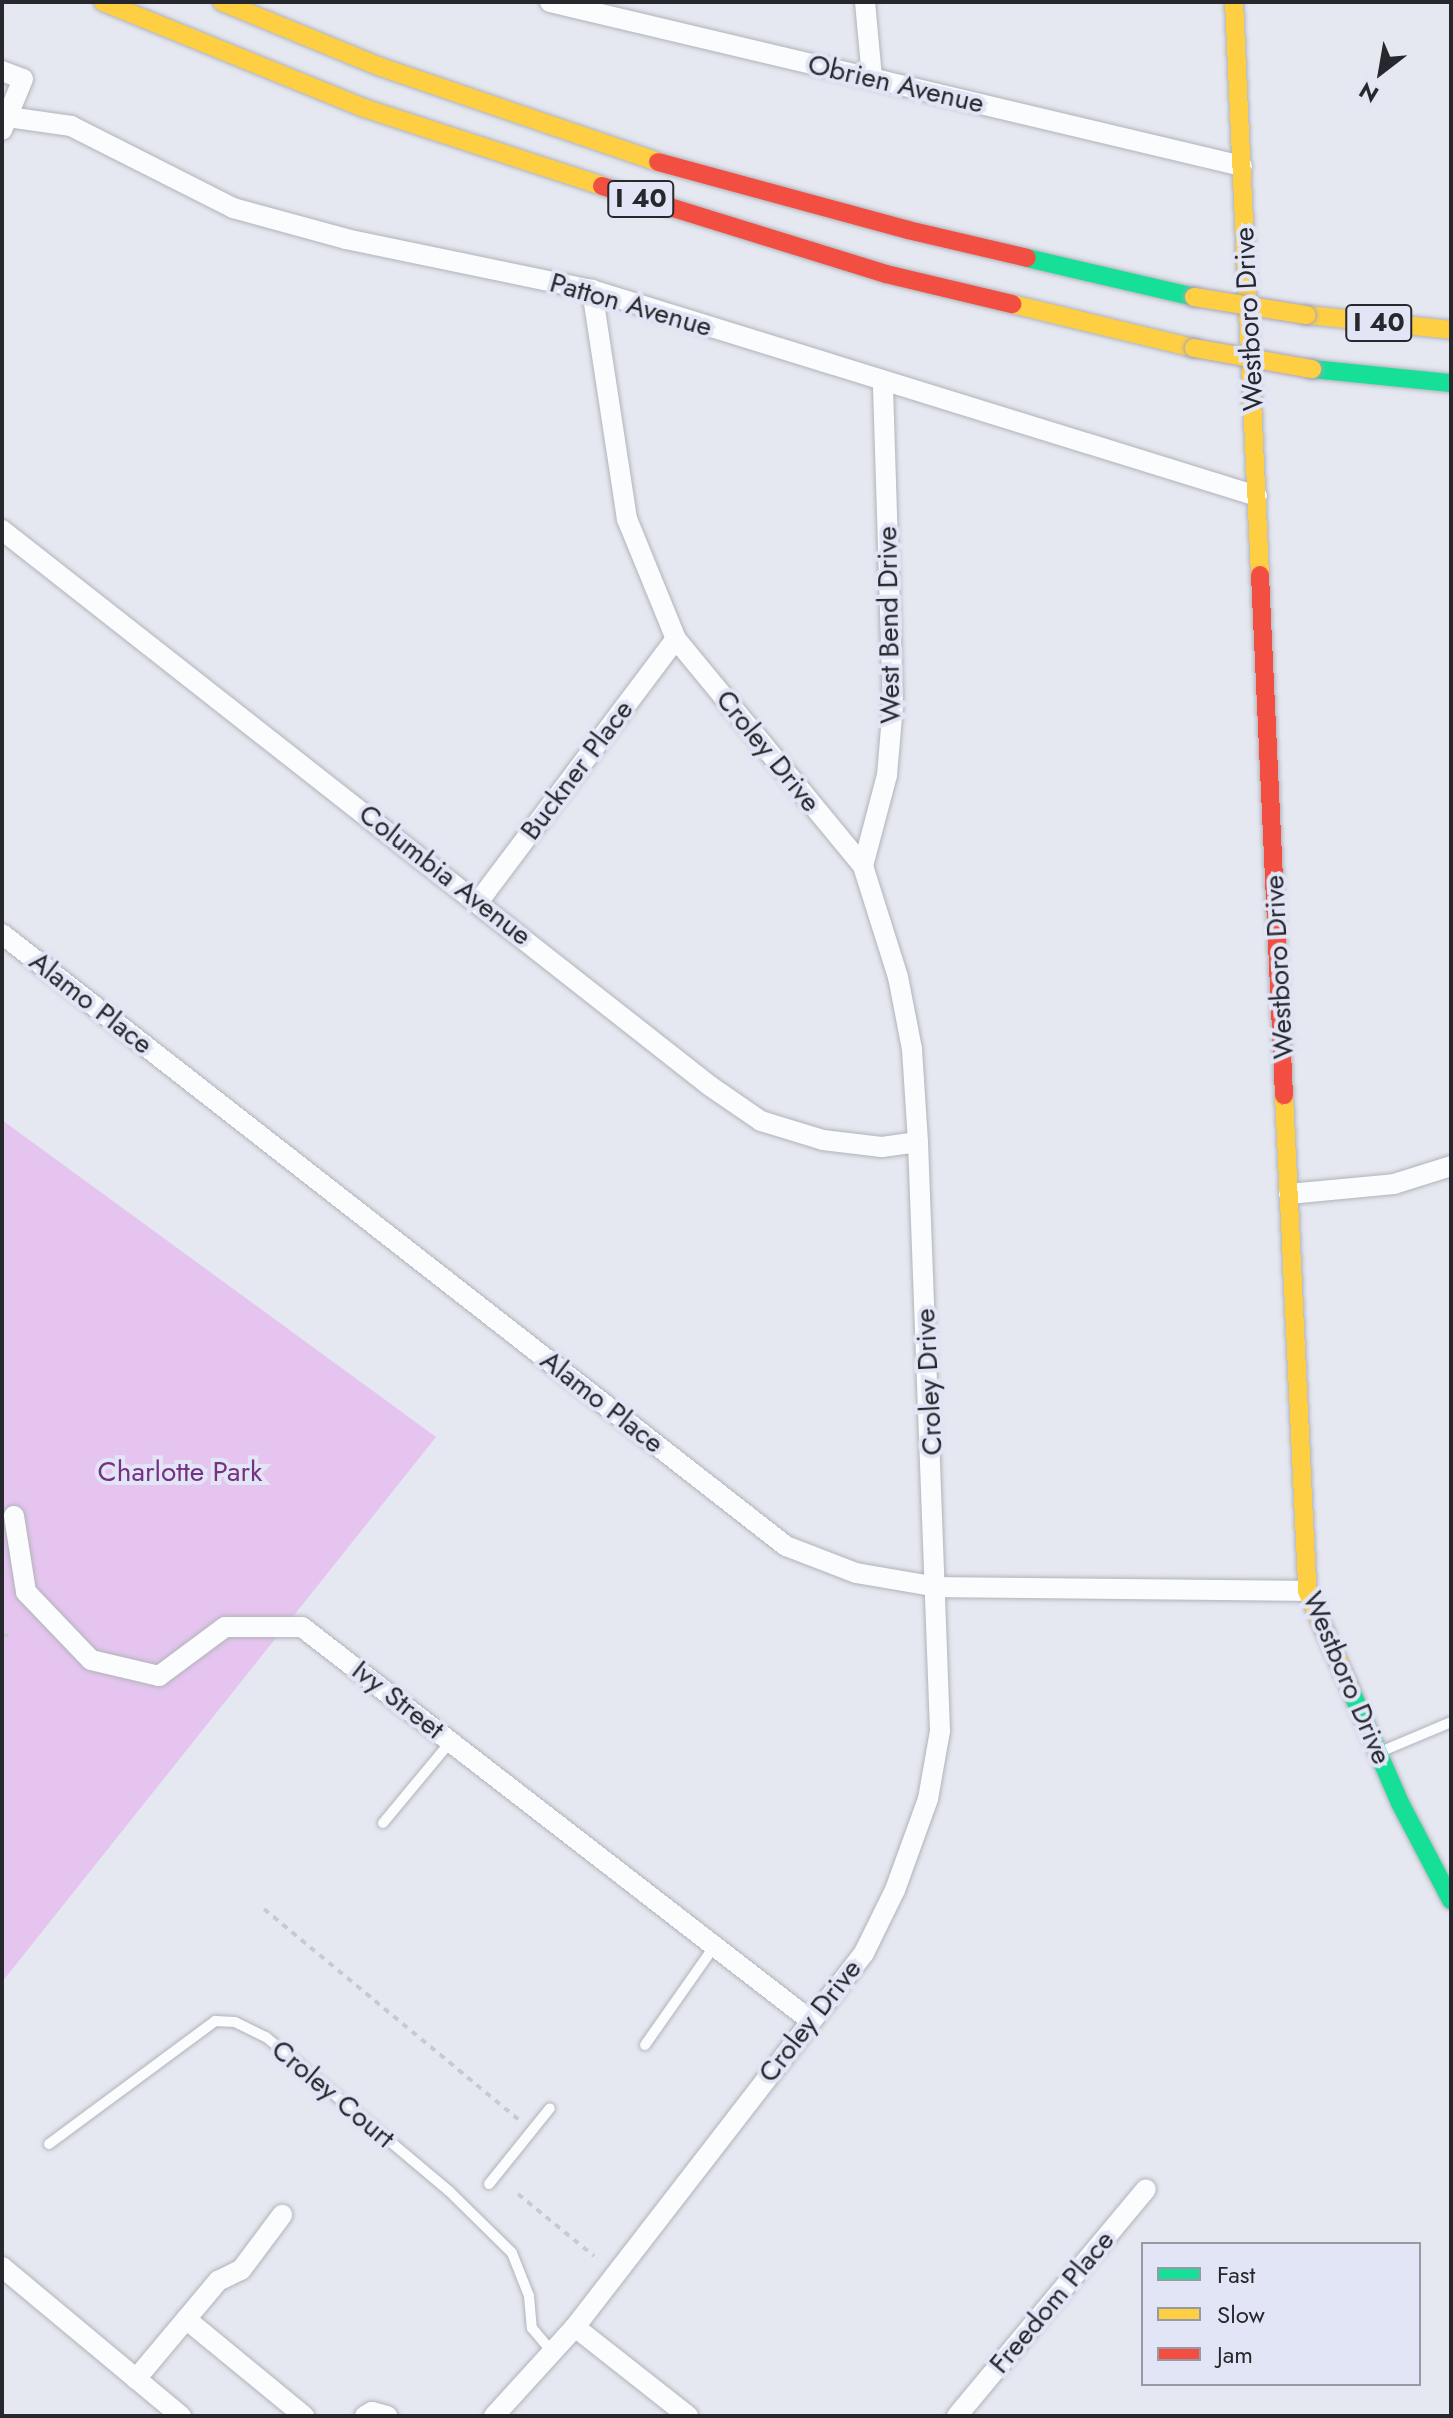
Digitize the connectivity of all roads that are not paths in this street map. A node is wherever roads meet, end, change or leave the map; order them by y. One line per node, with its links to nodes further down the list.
1 (103, 2): 14 (main road, I 40, bridge)
2 (222, 2): 12 (main road, I 40, bridge)
3 (550, 2): 6 (street, Obrien Avenue)
4 (865, 2): 8 (street)
5 (1234, 2): 10 (main road, Westboro Drive)
6 (572, 6): 8 (street, Obrien Avenue)
7 (2, 71): 9 (street)
8 (872, 78): 10 (street, Obrien Avenue)
9 (5, 124): 11 (street, Patton Avenue)
10 (1242, 166): 15 (main road, Westboro Drive)
11 (592, 290): 13 (street, Patton Avenue); 17 (street, Croley Drive)
12 (1451, 330)
13 (883, 380): 15 (street, Patton Avenue); 18 (street, West Bend Drive)
14 (1451, 383)
15 (1257, 496): 23 (main road, Westboro Drive)
16 (2, 530): 19 (street, Columbia Avenue)
17 (676, 639): 18 (street, Croley Drive); 19 (street, Buckner Place)
18 (863, 866): 21 (street, Croley Drive)
19 (479, 901): 21 (street, Columbia Avenue)
20 (2, 934): 25 (street, Alamo Place)
21 (918, 1142): 25 (street, Croley Drive)
22 (1451, 1166): 23 (street)
23 (1289, 1194): 26 (main road, Westboro Drive)
24 (14, 1516): 28 (street, Ivy Street)
25 (938, 1587): 26 (street, Alamo Place); 33 (street, Croley Drive)
26 (1307, 1591): 29 (main road, Westboro Drive)
27 (1451, 1722): 29 (lane)
28 (451, 1741): 30 (lane); 32 (street, Ivy Street)
29 (1378, 1753): 31 (main road, Westboro Drive)
30 (383, 1823)
31 (1451, 1900)
32 (714, 1947): 33 (street, Ivy Street); 34 (lane)
33 (810, 2020): 42 (street, Croley Drive)
34 (645, 2045)
35 (550, 2108): 37 (lane)
36 (49, 2144): 43 (lane, Croley Court)
37 (489, 2184)
38 (1146, 2189): 51 (street, Freedom Place)
39 (282, 2215): 41 (street)
40 (2, 2267): 44 (street)
41 (186, 2319): 44 (street); 46 (street)
42 (575, 2327): 43 (street, Croley Drive); 50 (street)
43 (552, 2352): 49 (street, Croley Drive)
44 (136, 2379): 45 (street)
45 (181, 2416)
46 (304, 2416)
47 (365, 2416): 48 (street)
48 (387, 2416)
49 (494, 2416)
50 (688, 2416)
51 (957, 2416)

